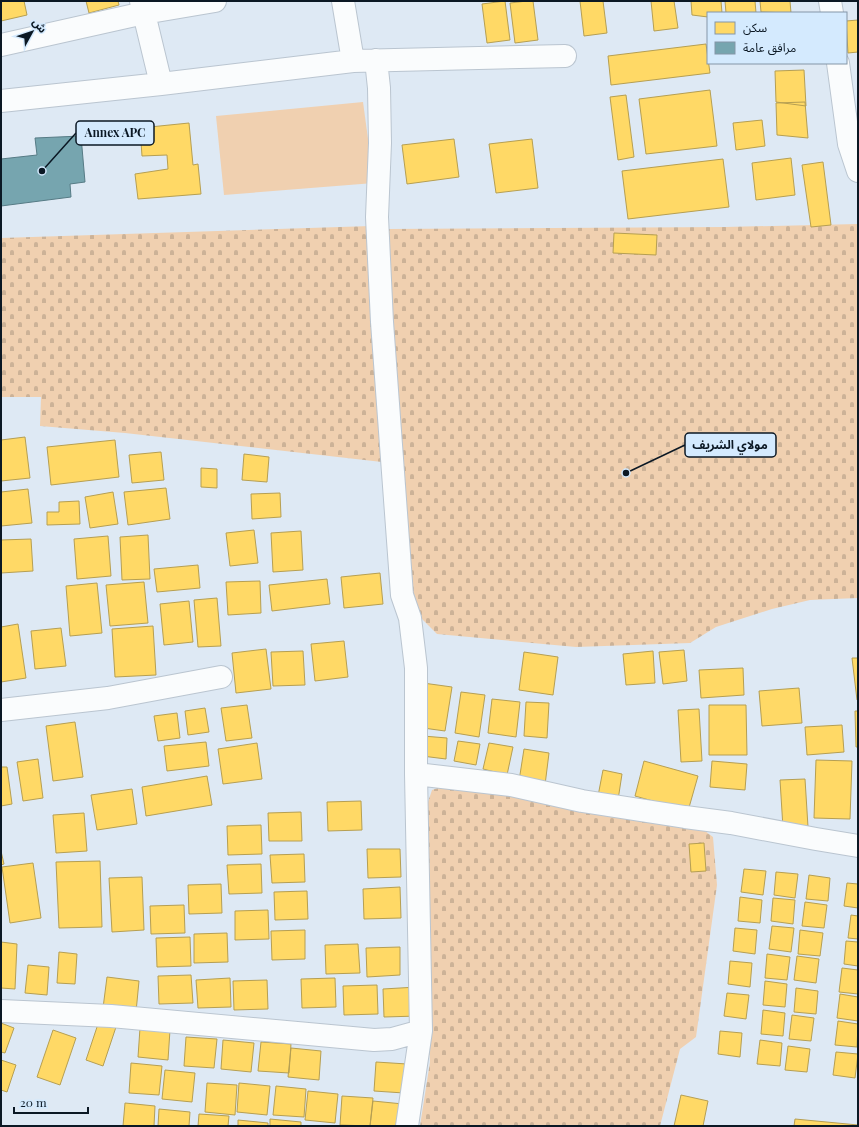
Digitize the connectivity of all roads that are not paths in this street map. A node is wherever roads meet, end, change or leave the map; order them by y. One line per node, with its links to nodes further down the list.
1 (215, 1): 4 (street)
2 (343, 1): 9 (street)
3 (830, 1): 5 (street)
4 (143, 7): 6 (street); 11 (street)
5 (832, 12)
6 (1, 45)
7 (565, 56): 8 (street)
8 (376, 60): 9 (street); 16 (street)
9 (352, 61): 11 (street)
10 (838, 64): 13 (street)
11 (161, 84): 12 (street)
12 (1, 101)
13 (858, 171)
14 (221, 677): 15 (street)
15 (1, 710)
16 (416, 774): 17 (street); 19 (street)
17 (858, 846)
18 (1, 1011): 19 (street)
19 (421, 1031): 20 (street)
20 (407, 1126)

